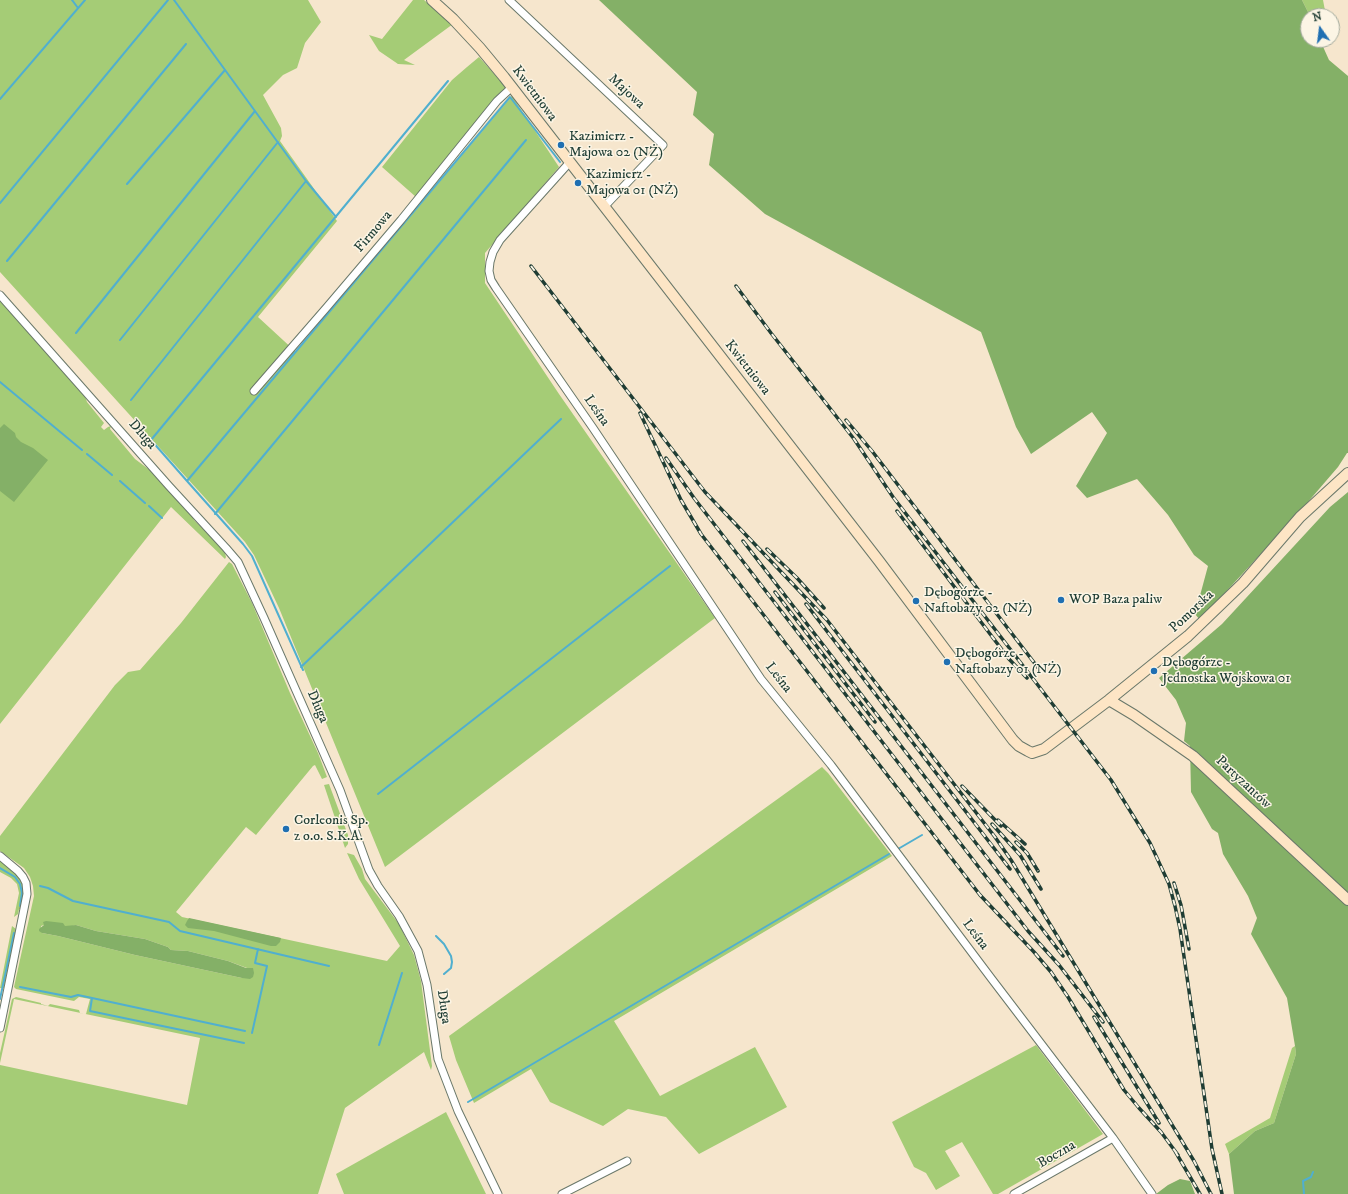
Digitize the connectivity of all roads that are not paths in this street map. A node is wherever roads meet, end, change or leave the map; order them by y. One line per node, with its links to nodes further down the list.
1 (432, 0): 3 (street, Kwietniowa)
2 (509, 0): 5 (street, Majowa)
3 (511, 88): 4 (street, Kwietniowa); 7 (street, Firmowa)
4 (569, 163): 5 (street, Kwietniowa); 14 (street, Leśna)
5 (604, 207): 10 (street, Kwietniowa)
6 (0, 295): 16 (street, Długa)
7 (254, 391)
8 (1348, 473): 9 (street, Pomorska)
9 (1109, 700): 10 (street, Pomorska); 12 (street, Partyzantów)
10 (1036, 752)
11 (0, 856): 13 (street)
12 (1348, 900)
13 (0, 1028)
14 (1113, 1138): 18 (street, Boczna); 19 (street, Leśna)
15 (627, 1161): 17 (street)
16 (498, 1194)
17 (562, 1194)
18 (1014, 1194)
19 (1152, 1194)

